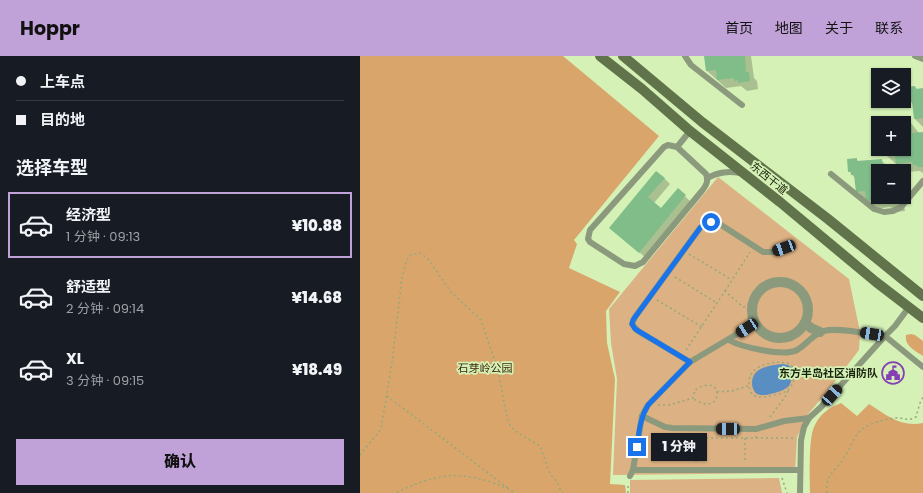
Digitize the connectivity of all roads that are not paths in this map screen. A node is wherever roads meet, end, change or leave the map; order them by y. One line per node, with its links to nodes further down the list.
1 (600, 56): 7 (main road, 东西干道)
2 (623, 56): 14 (main road, 东西干道)
3 (685, 56): 6 (lane)
4 (915, 56): 5 (lane)
5 (923, 59)
6 (742, 105)
7 (690, 131): 8 (lane); 9 (main road, 东西干道)
8 (677, 147): 11 (lane); 11 (lane)
9 (744, 173): 11 (lane); 15 (main road, 东西干道)
10 (831, 174): 12 (lane)
11 (708, 178)
12 (923, 181)
13 (784, 248): 22 (lane)
14 (923, 296)
15 (909, 307): 16 (main road, 东西干道); 20 (lane)
16 (923, 318)
17 (805, 323): 18 (street); 18 (street); 19 (street)
18 (751, 326): 21 (lane)
19 (820, 332): 20 (lane); 21 (lane)
20 (885, 336): 23 (lane); 25 (lane)
21 (729, 340): 22 (lane)
22 (690, 362): 24 (lane)
23 (923, 367)
24 (642, 416): 25 (lane); 26 (lane)
25 (809, 418): 26 (lane)
26 (800, 470): 27 (lane)
27 (800, 493)

